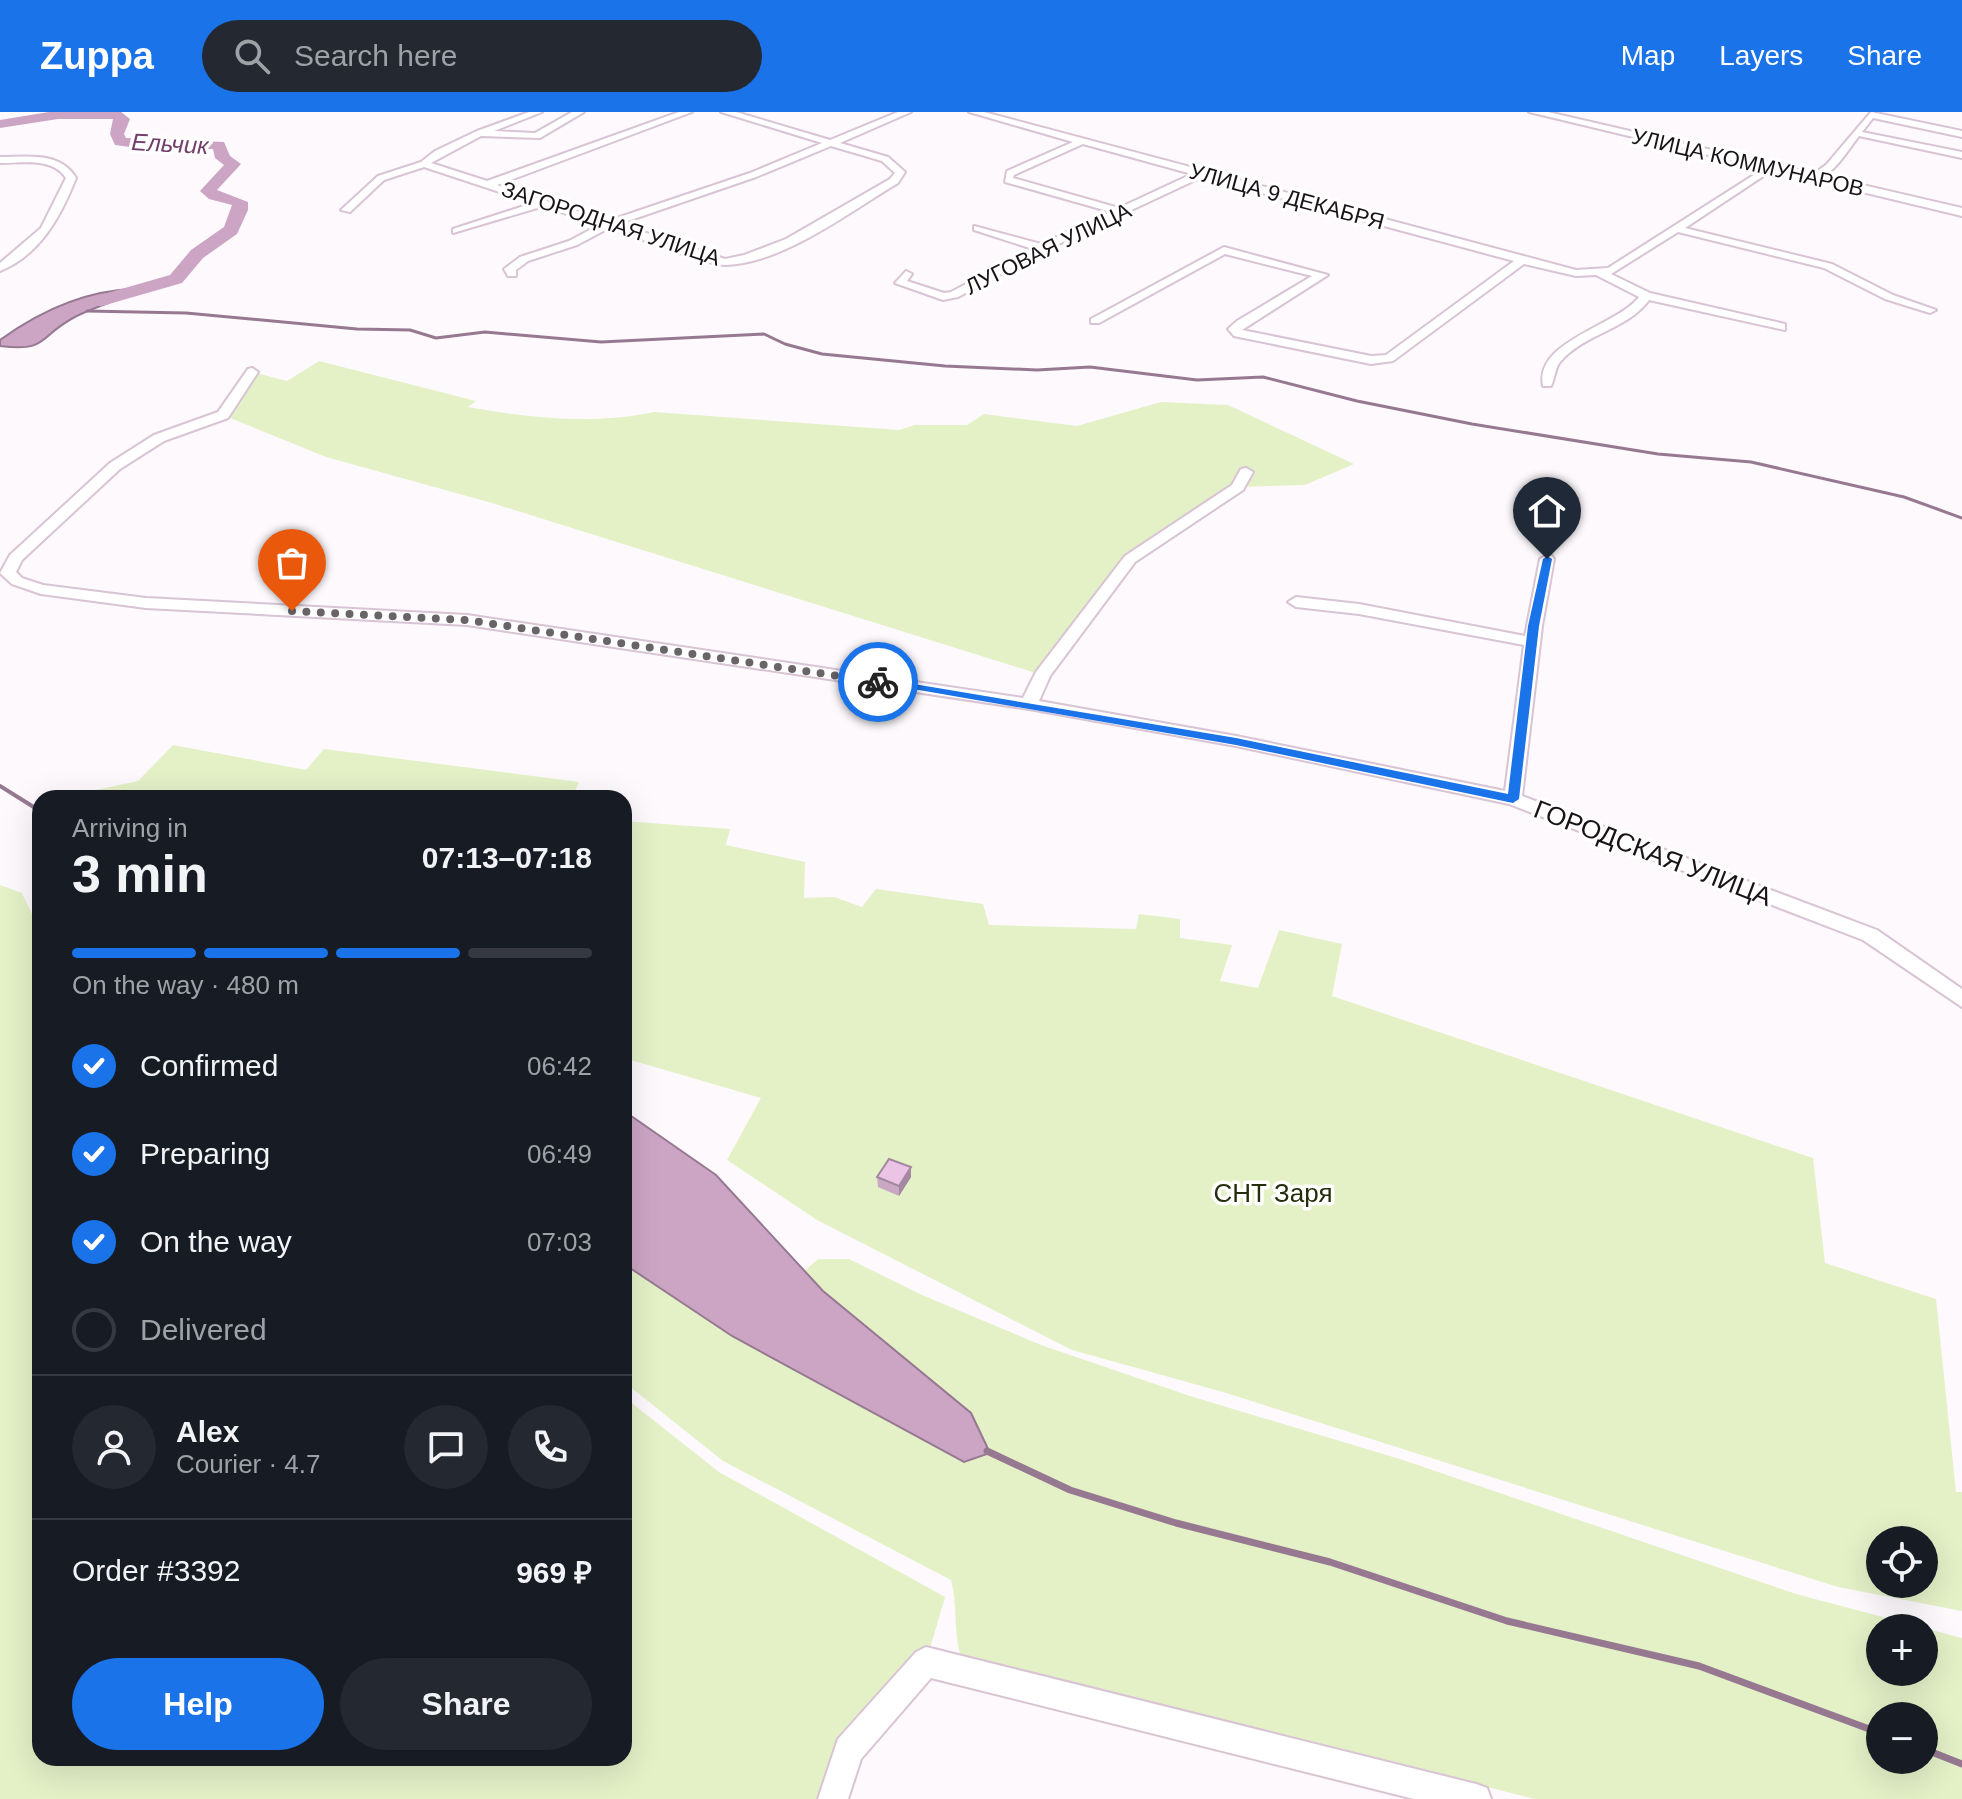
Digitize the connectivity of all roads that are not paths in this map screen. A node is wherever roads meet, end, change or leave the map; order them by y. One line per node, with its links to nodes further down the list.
1 (537, 112): 8 (street)
2 (579, 112): 8 (street)
3 (687, 112): 19 (street)
4 (726, 112): 12 (street)
5 (906, 112): 12 (street)
6 (974, 112): 11 (street, УЛИЦА 9 ДЕКАБРЯ)
7 (1534, 112): 16 (main road, УЛИЦА КОММУНАРОВ)
8 (480, 133): 15 (street)
9 (1856, 133): 10 (street); 13 (street); 18 (street)
10 (1962, 134)
11 (1082, 141): 17 (street, УЛИЦА 9 ДЕКАБРЯ); 22 (street)
12 (826, 144): 24 (street); 24 (street, ЗАГОРОДНАЯ УЛИЦА)
13 (1962, 155)
14 (0, 160): 30 (street)
15 (424, 164): 19 (street, ЗАГОРОДНАЯ УЛИЦА); 21 (street)
16 (1771, 167): 18 (main road, УЛИЦА КОММУНАРОВ); 26 (street)
17 (1202, 173): 22 (street, ЛУГОВАЯ УЛИЦА); 29 (street, УЛИЦА 9 ДЕКАБРЯ)
18 (1815, 177): 23 (main road, УЛИЦА КОММУНАРОВ)
19 (489, 184): 20 (street, ЗАГОРОДНАЯ УЛИЦА)
20 (541, 204): 24 (street, ЗАГОРОДНАЯ УЛИЦА); 27 (street)
21 (346, 210)
22 (1123, 212): 28 (street, ЛУГОВАЯ УЛИЦА)
23 (1962, 212)
24 (606, 225): 31 (street)
25 (978, 228): 28 (street)
26 (1678, 229): 33 (street); 35 (street)
27 (457, 231)
28 (1042, 248): 32 (street, ЛУГОВАЯ УЛИЦА)
29 (1522, 260): 33 (street, УЛИЦА 9 ДЕКАБРЯ); 36 (street)
30 (0, 268)
31 (512, 274)
32 (906, 274)
33 (1601, 274): 34 (street, УЛИЦА 9 ДЕКАБРЯ)
34 (1646, 296): 37 (street, УЛИЦА 9 ДЕКАБРЯ); 39 (street)
35 (1930, 310)
36 (1095, 321)
37 (1781, 327)
38 (252, 372): 44 (street, ГОРОДСКАЯ УЛИЦА)
39 (1547, 383)
40 (1246, 472): 44 (street)
41 (1547, 559): 43 (street)
42 (1296, 602): 43 (street)
43 (1532, 642): 45 (street)
44 (1029, 704): 45 (street, ГОРОДСКАЯ УЛИЦА)
45 (1513, 799): 46 (street, ГОРОДСКАЯ УЛИЦА)
46 (1962, 999)
47 (833, 1799): 48 (street)
48 (1476, 1799)

